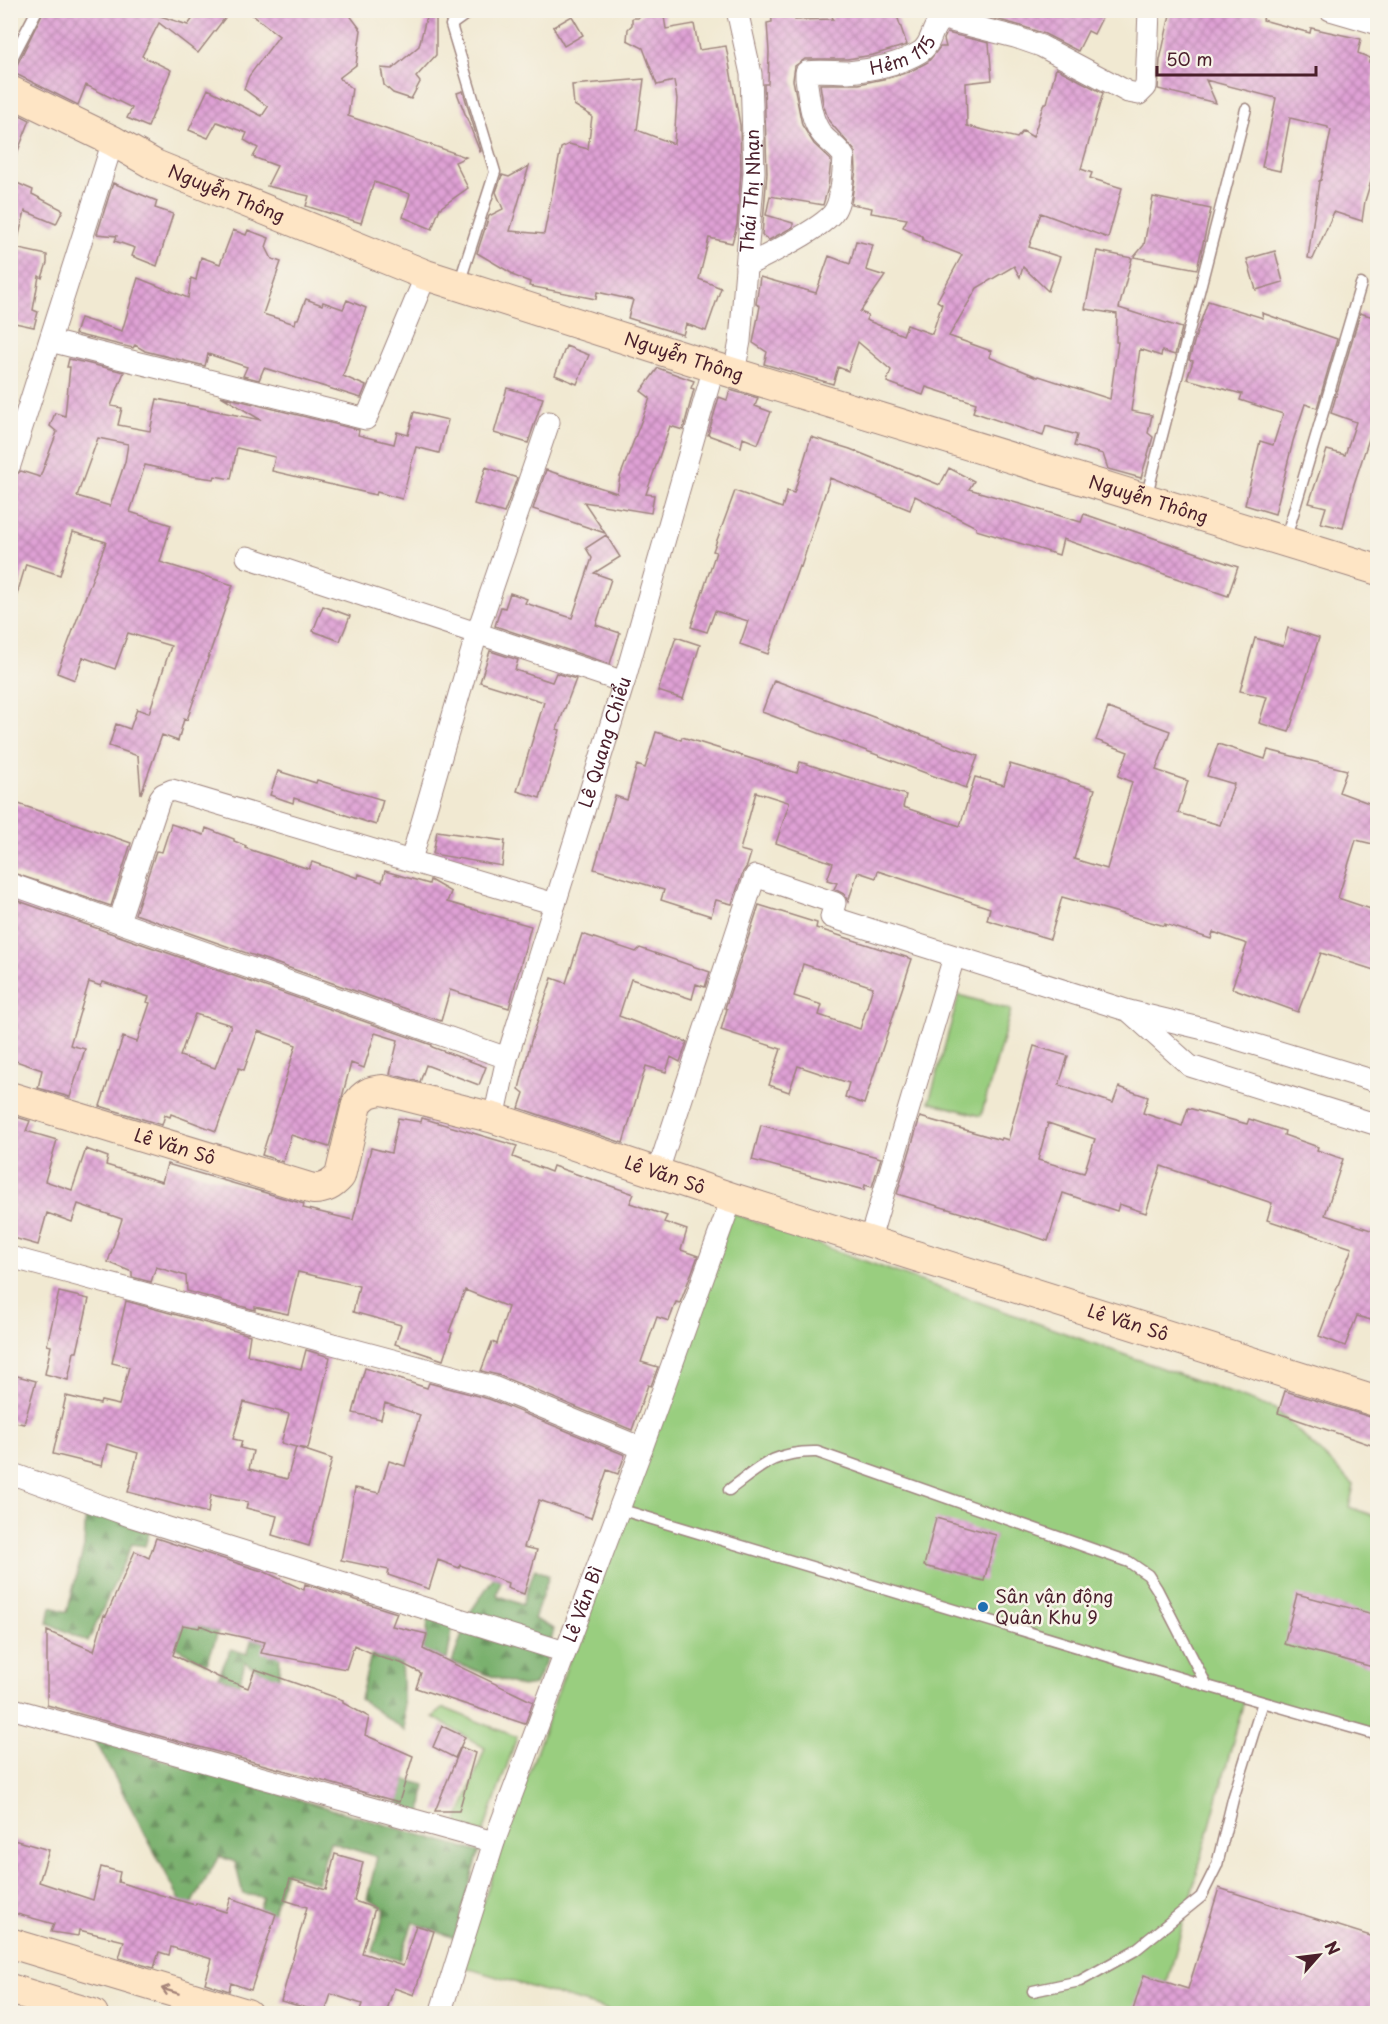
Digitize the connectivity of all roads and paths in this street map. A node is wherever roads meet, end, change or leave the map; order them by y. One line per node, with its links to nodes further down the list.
1 (37, 10): 7 (lane)
2 (472, 10): 14 (lane)
3 (737, 10): 11 (street, Thái Thị Nhạn)
4 (1149, 10): 11 (street, Hẻm 115)
5 (1330, 10): 6 (street)
6 (1377, 24)
7 (10, 62)
8 (10, 91): 10 (street, Nguyễn Thông)
9 (1246, 109): 19 (lane)
10 (113, 141): 12 (street, Nguyễn Thông); 15 (street)
11 (746, 266): 16 (street, Thái Thị Nhạn)
12 (426, 275): 14 (street, Nguyễn Thông); 15 (street)
13 (1360, 284): 20 (lane)
14 (459, 285): 16 (street, Nguyễn Thông)
15 (50, 341): 18 (street)
16 (724, 370): 19 (street, Nguyễn Thông); 24 (street, Lê Quang Chiểu)
17 (549, 422): 23 (street)
18 (10, 465)
19 (1146, 499): 20 (street, Nguyễn Thông)
20 (1285, 541): 22 (street, Nguyễn Thông)
21 (247, 557): 23 (street)
22 (1377, 570)
23 (477, 633): 24 (street); 25 (street)
24 (624, 682): 27 (street, Lê Quang Chiểu)
25 (411, 860): 27 (street); 28 (street)
26 (10, 884): 28 (street)
27 (555, 904): 31 (street, Lê Quang Chiểu)
28 (118, 921): 31 (street)
29 (954, 957): 30 (street); 36 (street); 38 (street)
30 (1129, 1011): 32 (street); 35 (street)
31 (507, 1058): 34 (street, Lê Quang Chiểu)
32 (1377, 1082)
33 (10, 1096): 34 (street, Lê Văn Sô)
34 (495, 1118): 36 (street, Lê Văn Sô)
35 (1377, 1125)
36 (657, 1174): 37 (street, Lê Văn Sô)
37 (732, 1198): 38 (street, Lê Văn Sô); 41 (street, Lê Văn Bì)
38 (869, 1242): 40 (street, Lê Văn Sô)
39 (10, 1257): 41 (street)
40 (1377, 1402)
41 (642, 1448): 44 (street, Lê Văn Bì)
42 (10, 1473): 45 (street)
43 (729, 1490): 46 (lane)
44 (619, 1509): 45 (street, Lê Văn Bì); 46 (lane)
45 (565, 1652): 50 (street, Lê Văn Bì)
46 (1207, 1686): 47 (lane)
47 (1263, 1702): 49 (lane); 53 (lane)
48 (10, 1707): 50 (street)
49 (1377, 1735)
50 (494, 1842): 56 (street, Lê Văn Bì)
51 (10, 1943): 55 (street, one-way to 51)
52 (10, 1989): 54 (street)
53 (1033, 1991)
54 (93, 2013)
55 (247, 2013)
56 (440, 2013)

